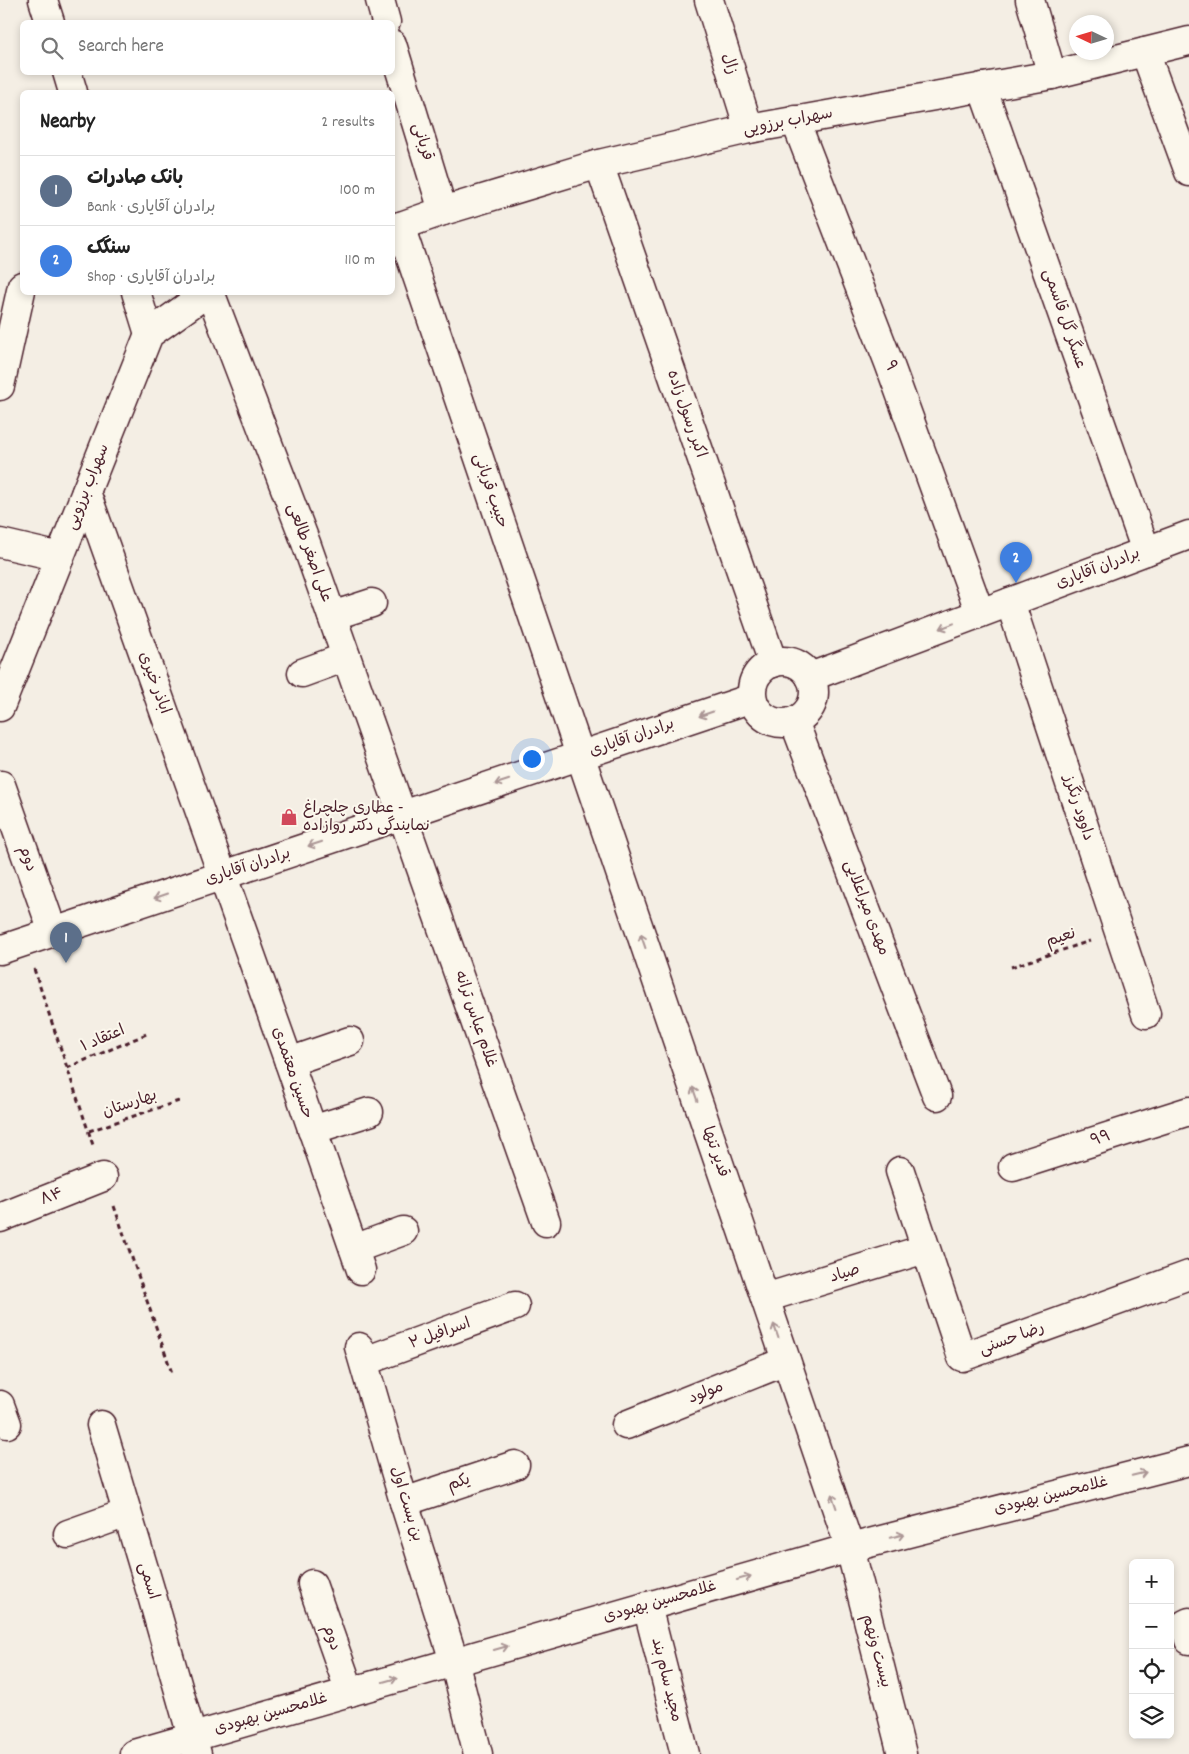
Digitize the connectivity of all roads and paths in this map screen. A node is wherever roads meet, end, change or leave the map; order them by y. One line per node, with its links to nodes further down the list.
1 (43, 0): 5 (street)
2 (380, 0): 6 (street)
3 (709, 0): 13 (street, زال)
4 (1030, 0): 10 (street)
5 (49, 20)
6 (385, 20)
7 (1189, 41): 8 (street, سهراب برزویی)
8 (1145, 52): 10 (street, سهراب برزویی); 15 (street)
9 (395, 54): 16 (street, قربانی)
10 (1052, 75): 11 (street, سهراب برزویی)
11 (982, 87): 12 (street, سهراب برزویی); 27 (street, عسگر گل قاسمی)
12 (795, 120): 13 (street, سهراب برزویی); 31 (street, ۹)
13 (749, 129): 14 (street, سهراب برزویی)
14 (599, 164): 16 (street, سهراب برزویی); 34 (street, اکبر رسول زاده)
15 (1189, 172)
16 (443, 211): 17 (street, سهراب برزویی)
17 (396, 228): 40 (street, حبیب قربانی)
18 (20, 295): 23 (street)
19 (137, 295): 22 (street)
20 (205, 295): 22 (street)
21 (210, 295): 32 (street, علی اصغر طالعی)
22 (149, 334): 24 (street, سهراب برزویی)
23 (0, 386)
24 (86, 492): 28 (street, سهراب برزویی); 43 (street, اباذر خیری)
25 (1189, 535): 27 (street, برادران آقایاری)
26 (0, 543): 28 (street)
27 (1146, 551): 29 (street, برادران آقایاری)
28 (60, 556): 38 (street, سهراب برزویی)
29 (1010, 602): 31 (street, برادران آقایاری); 45 (street, داوود رنگرز)
30 (372, 603): 32 (street)
31 (980, 613): 36 (street, برادران آقایاری, one-way to 36)
32 (332, 616): 33 (street, علی اصغر طالعی)
33 (346, 657): 35 (street); 42 (street, علی اصغر طالعی)
34 (773, 662): 36 (street); 37 (street)
35 (302, 673)
36 (810, 678): 39 (street)
37 (752, 698): 39 (street); 40 (street, برادران آقایاری, one-way to 40)
38 (0, 707)
39 (794, 721): 53 (street, مهدی میراعلایی)
40 (580, 756): 42 (street, برادران آقایاری, one-way to 42); 67 (street, قدیر تنها, one-way to 40)
41 (1, 785): 44 (street, دوم)
42 (404, 815): 43 (street, برادران آقایاری, one-way to 43); 63 (street, غلام عباس ترانه)
43 (223, 875): 44 (street, برادران آقایاری, one-way to 44); 51 (street, حسین معتمدی)
44 (53, 932): 46 (street, برادران آقایاری)
45 (1119, 932): 47 (path, نعیم); 48 (street, داوود رنگرز)
46 (0, 950)
47 (1011, 967)
48 (1146, 1014)
49 (149, 1033): 52 (path, اعتقاد ۱)
50 (350, 1041): 51 (street)
51 (289, 1062): 57 (street, حسین معتمدی)
52 (67, 1068)
53 (937, 1096)
54 (179, 1101): 58 (path, بهارستان)
55 (1189, 1111): 59 (street, ۹۹)
56 (369, 1112): 57 (street)
57 (312, 1130): 64 (street, حسین معتمدی)
58 (89, 1132)
59 (1013, 1167)
60 (900, 1171): 65 (street, رضا حسنی)
61 (103, 1177): 62 (street, ۸۴)
62 (0, 1218)
63 (546, 1222)
64 (403, 1231)
65 (925, 1249): 66 (street, رضا حسنی); 67 (street, صیاد)
66 (1189, 1275)
67 (765, 1298): 70 (street, قدیر تنها, one-way to 67)
68 (516, 1306): 69 (street, اسرافیل ۲)
69 (362, 1354): 75 (street, بن بست اول)
70 (786, 1361): 72 (street, مولود); 78 (street, قدیر تنها, one-way to 70)
71 (101, 1425): 76 (street, اسمی)
72 (626, 1425)
73 (1189, 1461): 78 (street, غلامحسین بهبودی, one-way to 73)
74 (515, 1465): 75 (street, یکم)
75 (404, 1502): 81 (street, بن بست اول)
76 (127, 1512): 77 (street); 83 (street, اسمی)
77 (68, 1534)
78 (850, 1548): 80 (street, غلامحسین بهبودی, one-way to 78); 87 (street, بیست ونهم)
79 (312, 1584): 82 (street, دوم)
80 (647, 1606): 81 (street, غلامحسین بهبودی, one-way to 80); 86 (street, مجید سام بند)
81 (454, 1661): 82 (street, غلامحسین بهبودی, one-way to 81); 85 (street, بن بست اول)
82 (350, 1692): 83 (street, غلامحسین بهبودی)
83 (194, 1746): 84 (street, غلامحسین بهبودی)
84 (134, 1754)
85 (478, 1754)
86 (685, 1754)
87 (902, 1754)

